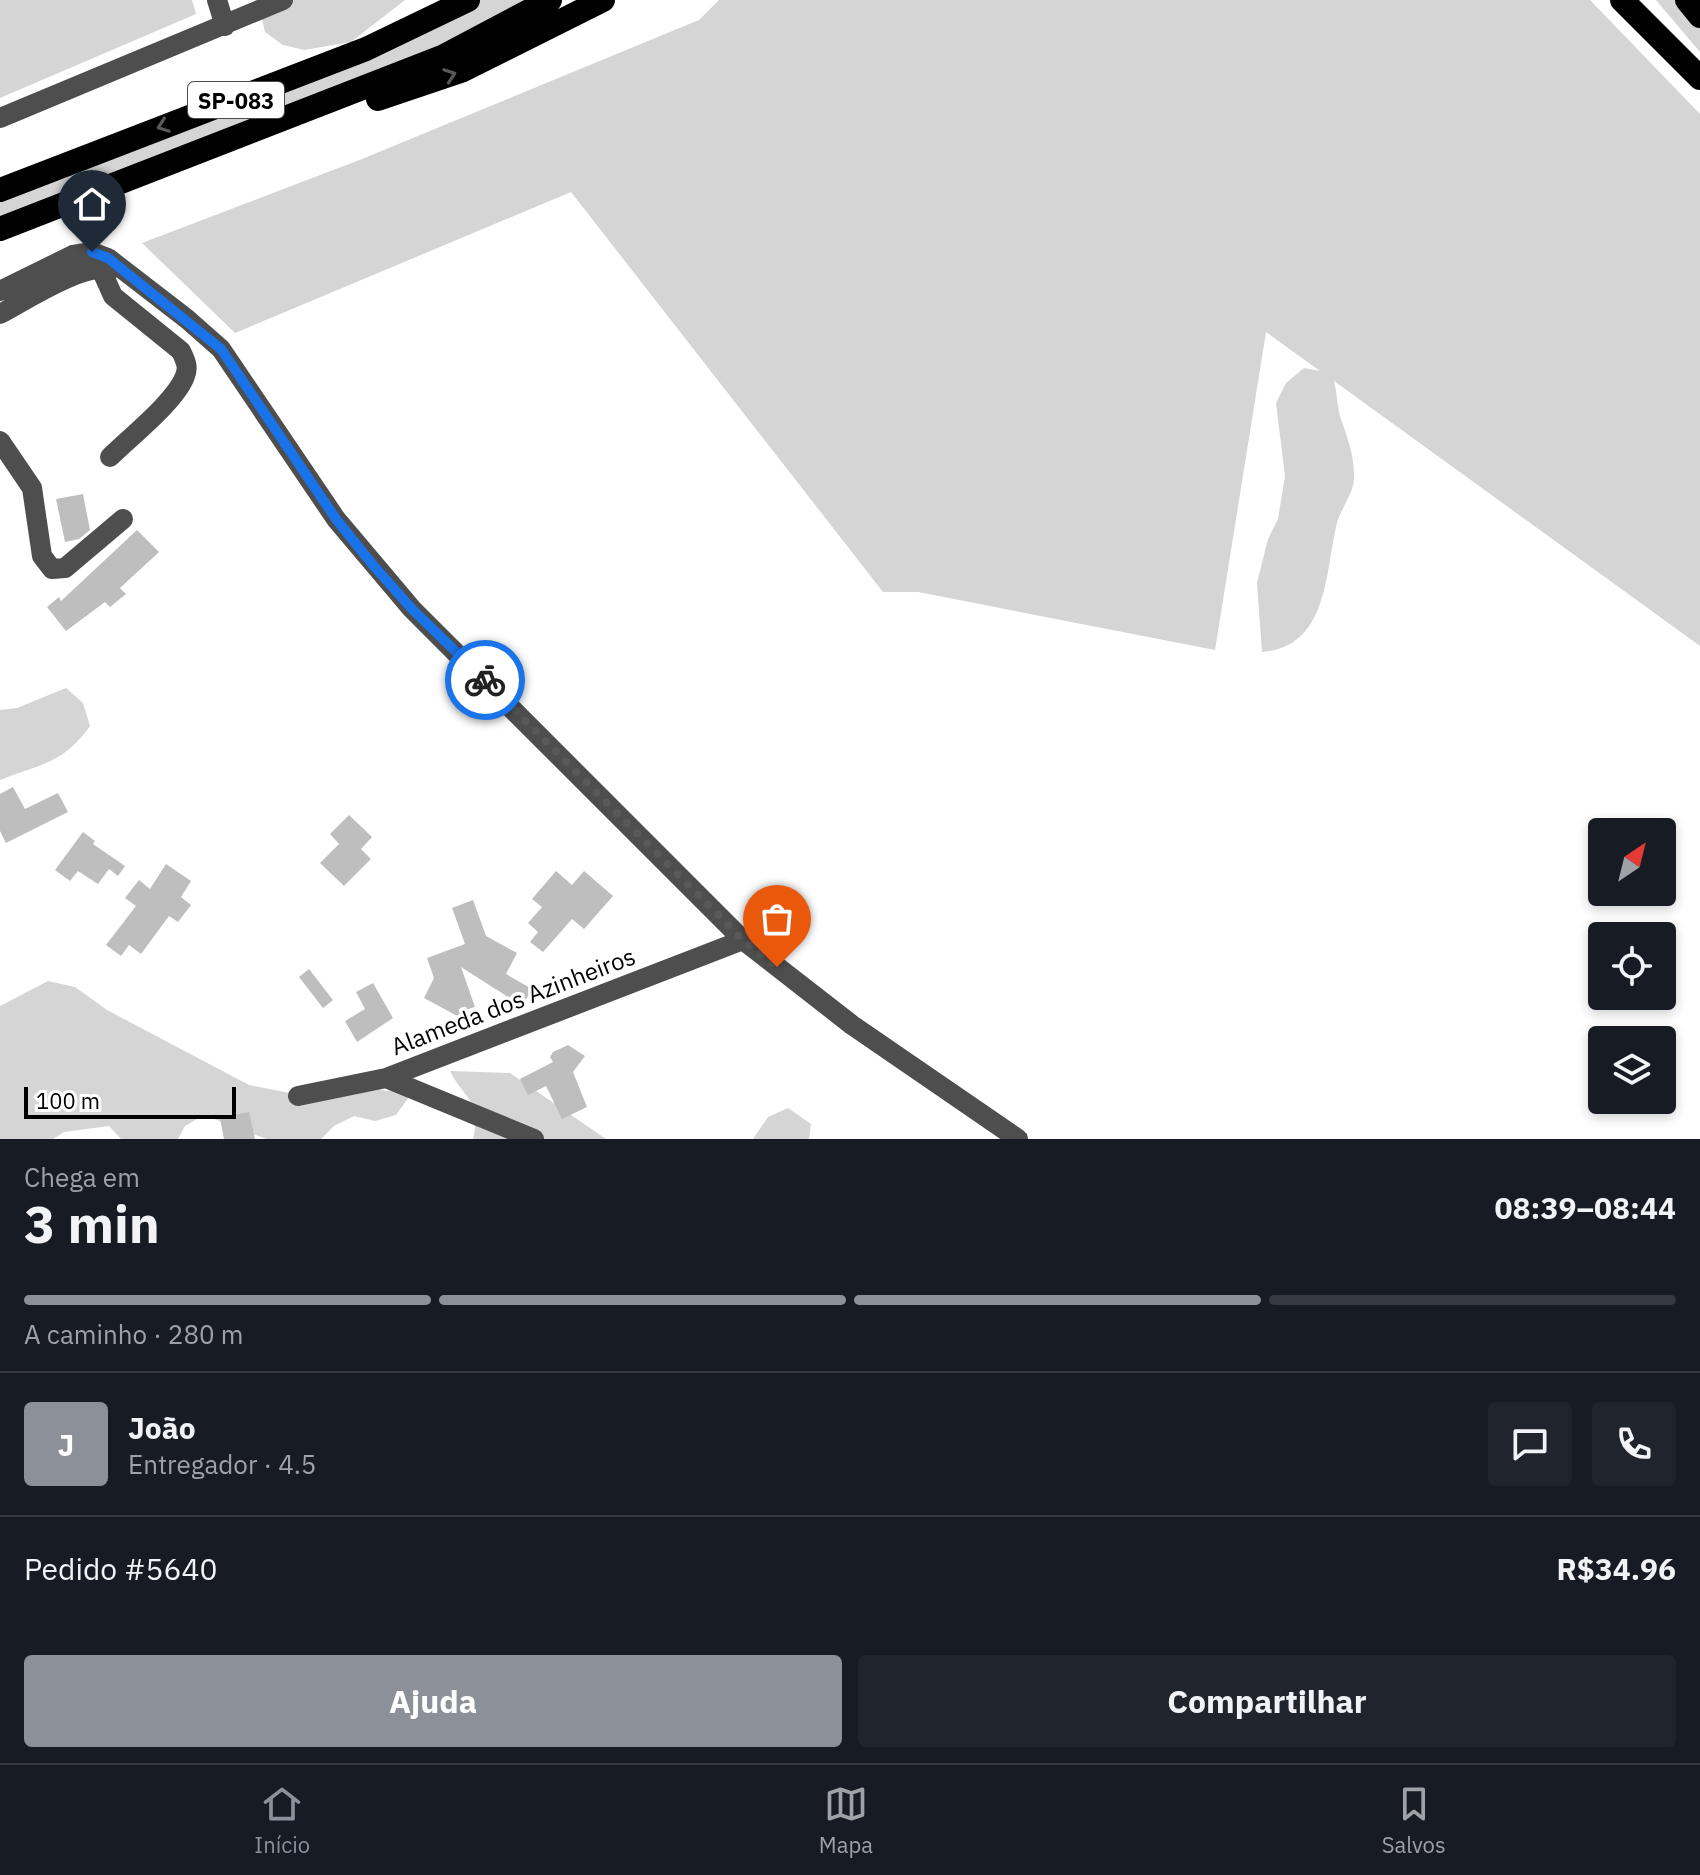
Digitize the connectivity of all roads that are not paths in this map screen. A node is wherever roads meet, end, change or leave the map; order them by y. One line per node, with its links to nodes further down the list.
1 (217, 0): 11 (street)
2 (283, 0): 11 (street)
3 (443, 0): 12 (highway)
4 (468, 0): 12 (highway, SP-083)
5 (550, 0): 15 (highway, SP-083)
6 (603, 0): 15 (highway, one-way to 6)
7 (1622, 0): 13 (highway)
8 (1637, 0): 13 (highway)
9 (1687, 0): 10 (highway)
10 (1700, 16)
11 (225, 26): 14 (street)
12 (331, 62): 16 (highway, SP-083, one-way to 16)
13 (1700, 75)
14 (0, 118)
15 (109, 185): 17 (highway, SP-083)
16 (0, 190)
17 (0, 229)
18 (100, 267): 19 (street); 20 (street); 22 (street)
19 (133, 278): 20 (street); 24 (street)
20 (5, 300)
21 (0, 441): 23 (street)
22 (110, 457)
23 (123, 519)
24 (743, 940): 25 (street, Alameda dos Azinheiros); 28 (street)
25 (386, 1078): 26 (street, Alameda dos Azinheiros); 27 (street)
26 (298, 1096)
27 (534, 1139)
28 (1018, 1139)

